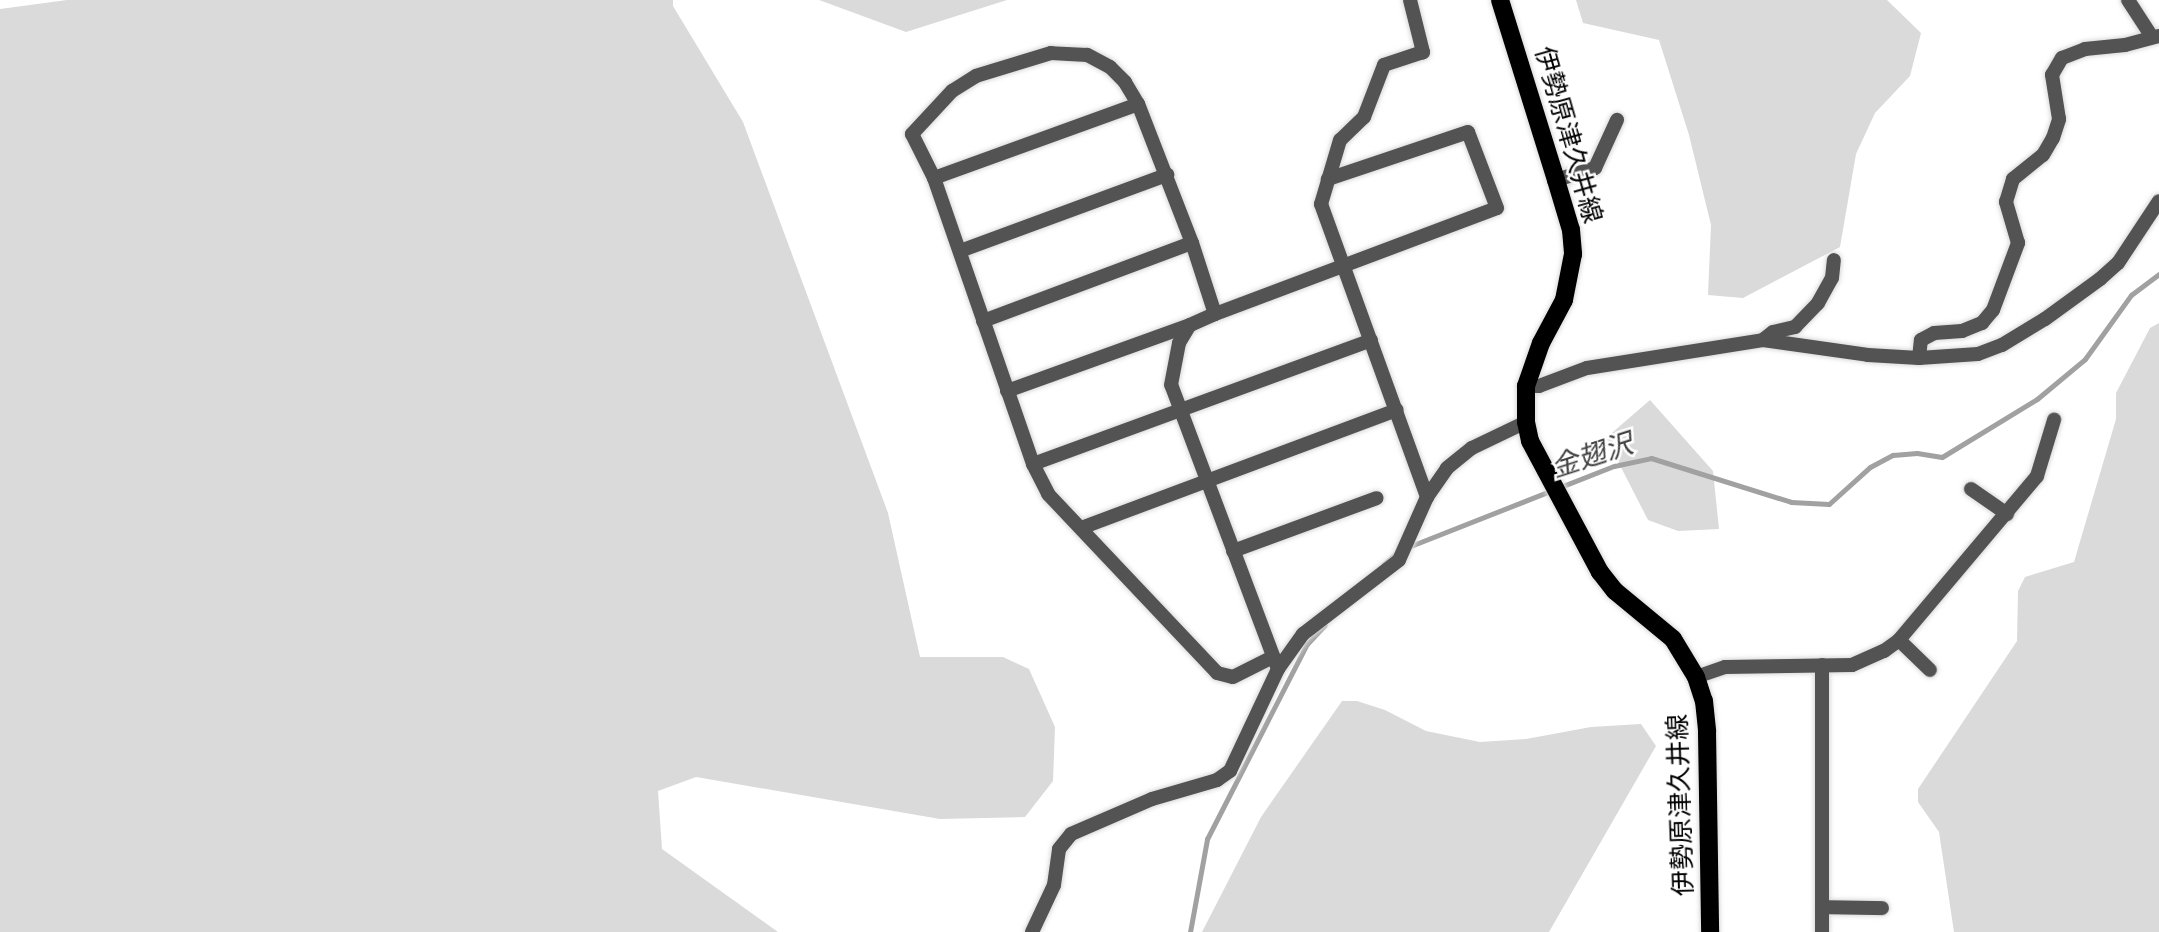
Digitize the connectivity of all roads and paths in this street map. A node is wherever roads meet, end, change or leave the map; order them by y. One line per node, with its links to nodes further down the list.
1 (1410, 0): 9 (street)
2 (1500, 0): 10 (main road, 伊勢原津久井線)
3 (2128, 0): 4 (street)
4 (2155, 37): 21 (street)
5 (1138, 104): 7 (street); 8 (street); 8 (street)
6 (1617, 120): 10 (street)
7 (1167, 175): 12 (street); 13 (street)
8 (934, 178): 13 (street)
9 (1328, 179): 15 (street); 15 (street)
10 (1556, 180): 22 (main road, 伊勢原津久井線)
11 (2159, 201): 21 (street)
12 (1192, 243): 16 (street); 17 (street)
13 (960, 251): 17 (street)
14 (1834, 260): 19 (street)
15 (1343, 265): 16 (street); 20 (street)
16 (1215, 314): 18 (street)
17 (983, 321): 23 (street)
18 (1190, 325): 23 (street); 24 (street)
19 (1763, 340): 21 (street); 22 (street)
20 (1371, 341): 24 (street); 25 (street)
21 (1919, 358)
22 (1526, 386): 27 (main road, 伊勢原津久井線)
23 (1007, 391): 28 (street)
24 (1180, 410): 28 (street); 29 (street)
25 (1397, 410): 29 (street); 31 (street)
26 (2054, 420): 33 (street)
27 (1526, 422): 31 (street); 40 (main road, 伊勢原津久井線)
28 (1033, 464): 34 (street)
29 (1207, 482): 34 (street); 35 (street)
30 (1971, 489): 33 (street)
31 (1427, 497): 37 (street)
32 (1377, 498): 35 (street)
33 (2007, 513): 36 (street)
34 (1081, 528): 37 (street)
35 (1233, 551): 37 (street)
36 (1899, 640): 38 (street); 39 (street)
37 (1275, 663): 43 (street)
38 (1822, 665): 40 (street); 41 (street)
39 (1930, 670)
40 (1696, 677): 44 (main road, 伊勢原津久井線)
41 (1822, 907): 42 (street); 45 (street)
42 (1882, 908)
43 (1032, 932)
44 (1710, 932)
45 (1822, 932)

